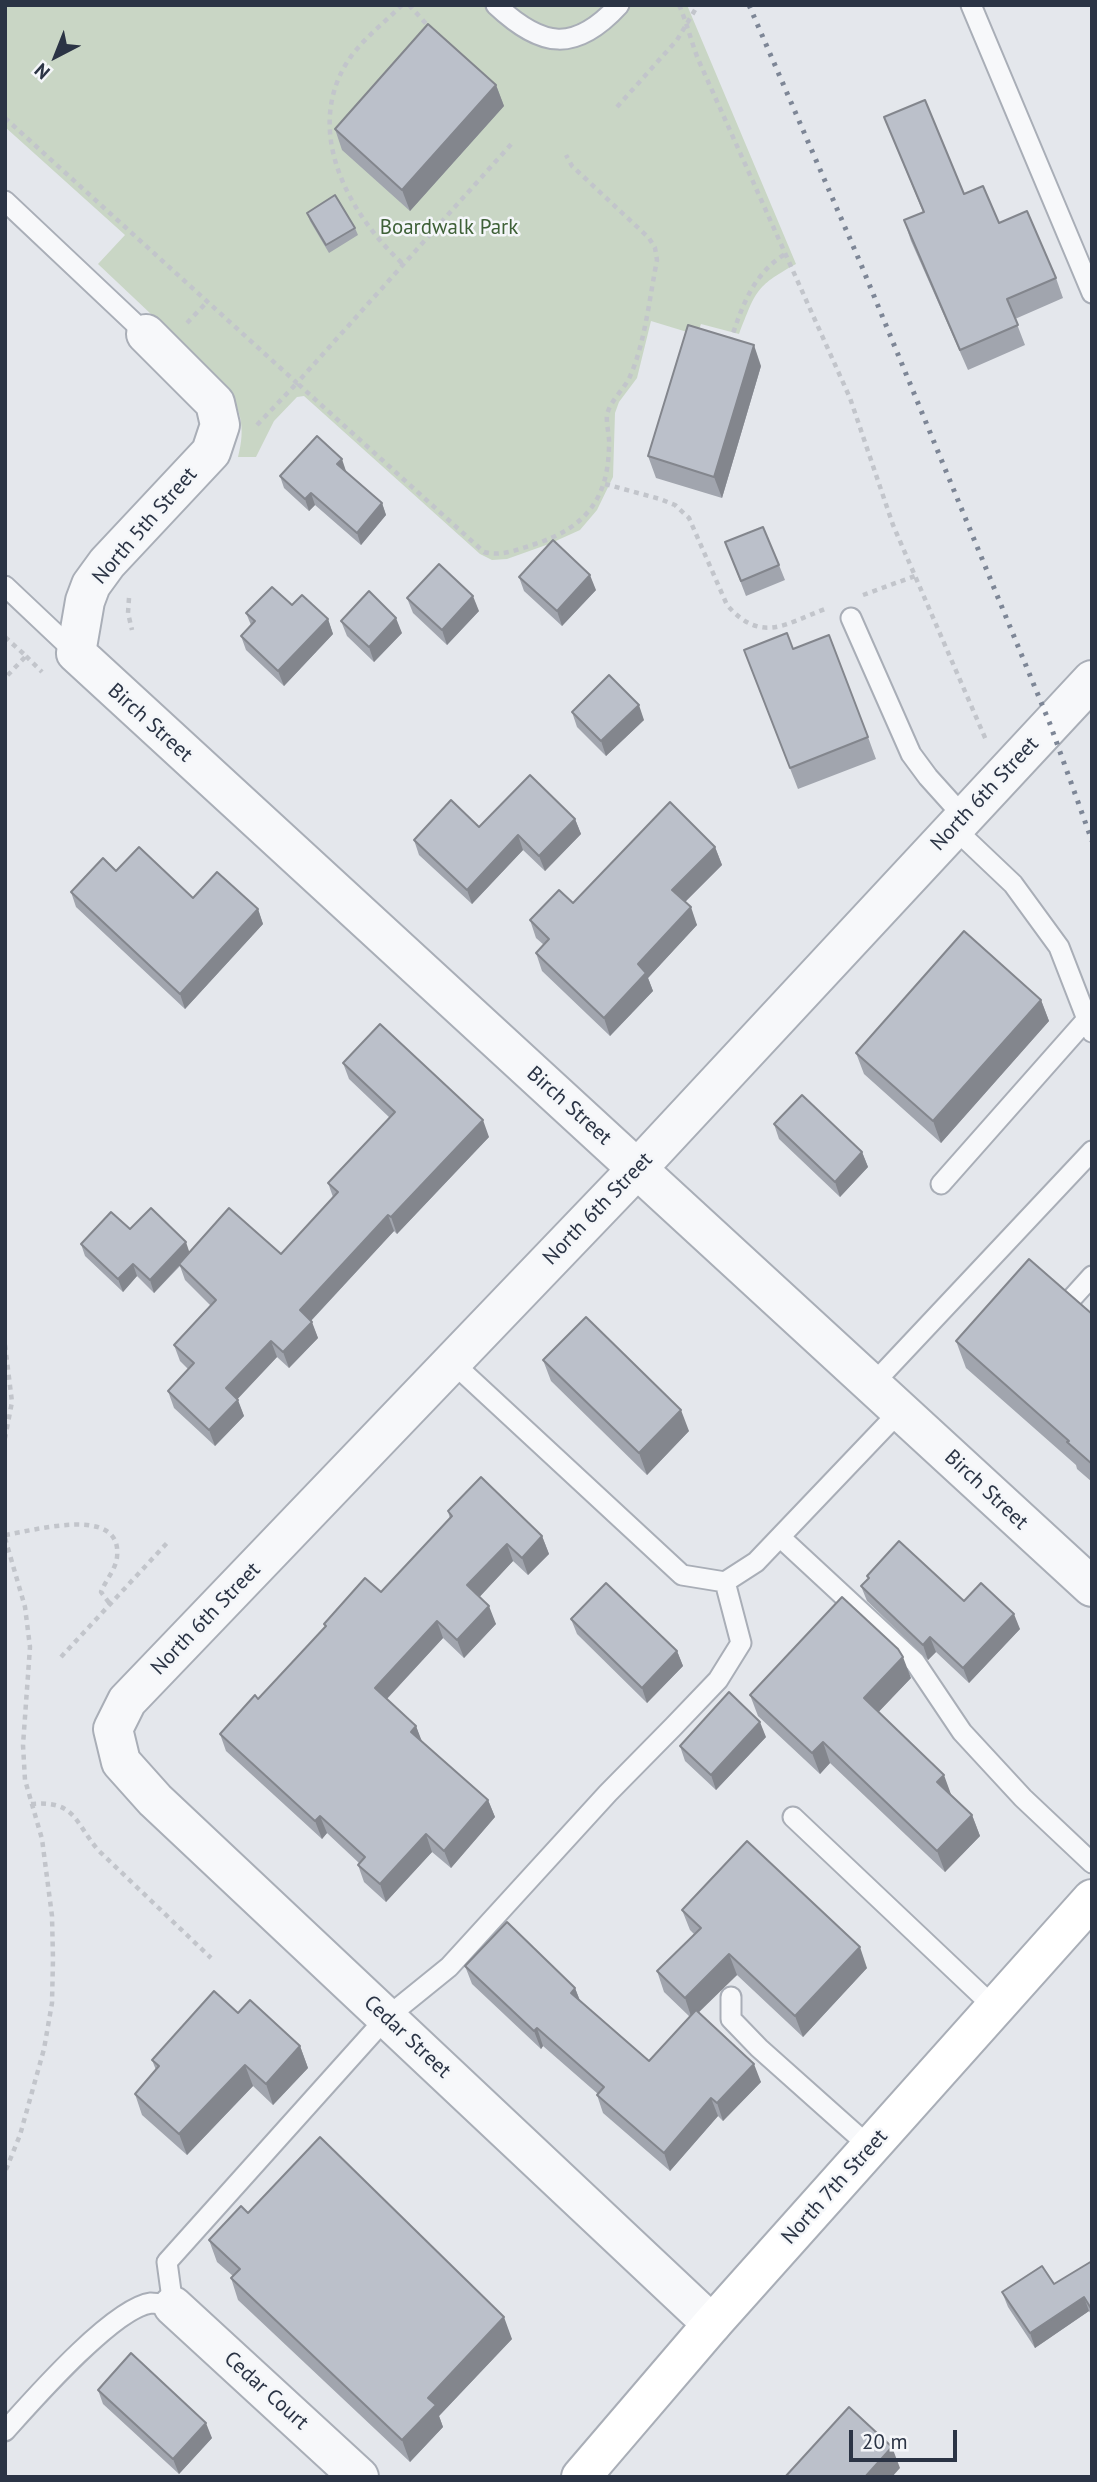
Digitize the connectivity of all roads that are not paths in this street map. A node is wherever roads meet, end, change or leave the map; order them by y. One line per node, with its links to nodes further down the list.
1 (496, 5): 2 (lane)
2 (619, 5)
3 (971, 5): 5 (lane)
4 (5, 201): 6 (lane)
5 (1092, 293)
6 (146, 334): 9 (street, North 5th Street)
7 (5, 586): 9 (lane)
8 (846, 608): 11 (lane)
9 (76, 653): 14 (street, Birch Street)
10 (1092, 680): 11 (street, North 6th Street)
11 (959, 823): 12 (lane); 14 (street, North 6th Street)
12 (1089, 1026): 15 (lane)
13 (1092, 1151): 19 (lane)
14 (637, 1169): 18 (street, North 6th Street); 19 (street, Birch Street)
15 (941, 1184)
16 (1092, 1276): 17 (lane)
17 (1073, 1297)
18 (452, 1362): 22 (lane); 24 (street, North 6th Street)
19 (872, 1385): 20 (street, Birch Street)
20 (900, 1411): 21 (lane); 23 (street, Birch Street)
21 (780, 1537): 22 (lane); 26 (lane)
22 (725, 1582): 30 (lane)
23 (1092, 1587)
24 (116, 1740): 30 (street, Cedar Street)
25 (793, 1816): 29 (lane)
26 (1092, 1863)
27 (1092, 1899): 29 (main road, North 7th Street)
28 (731, 1997): 31 (lane)
29 (995, 2008): 31 (main road, North 7th Street)
30 (386, 2018): 32 (lane); 33 (street, Cedar Street)
31 (870, 2147): 33 (main road, North 7th Street)
32 (173, 2306): 34 (lane); 35 (street, Cedar Court)
33 (712, 2324): 36 (main road, North 7th Street)
34 (5, 2431)
35 (359, 2477)
36 (581, 2477)

